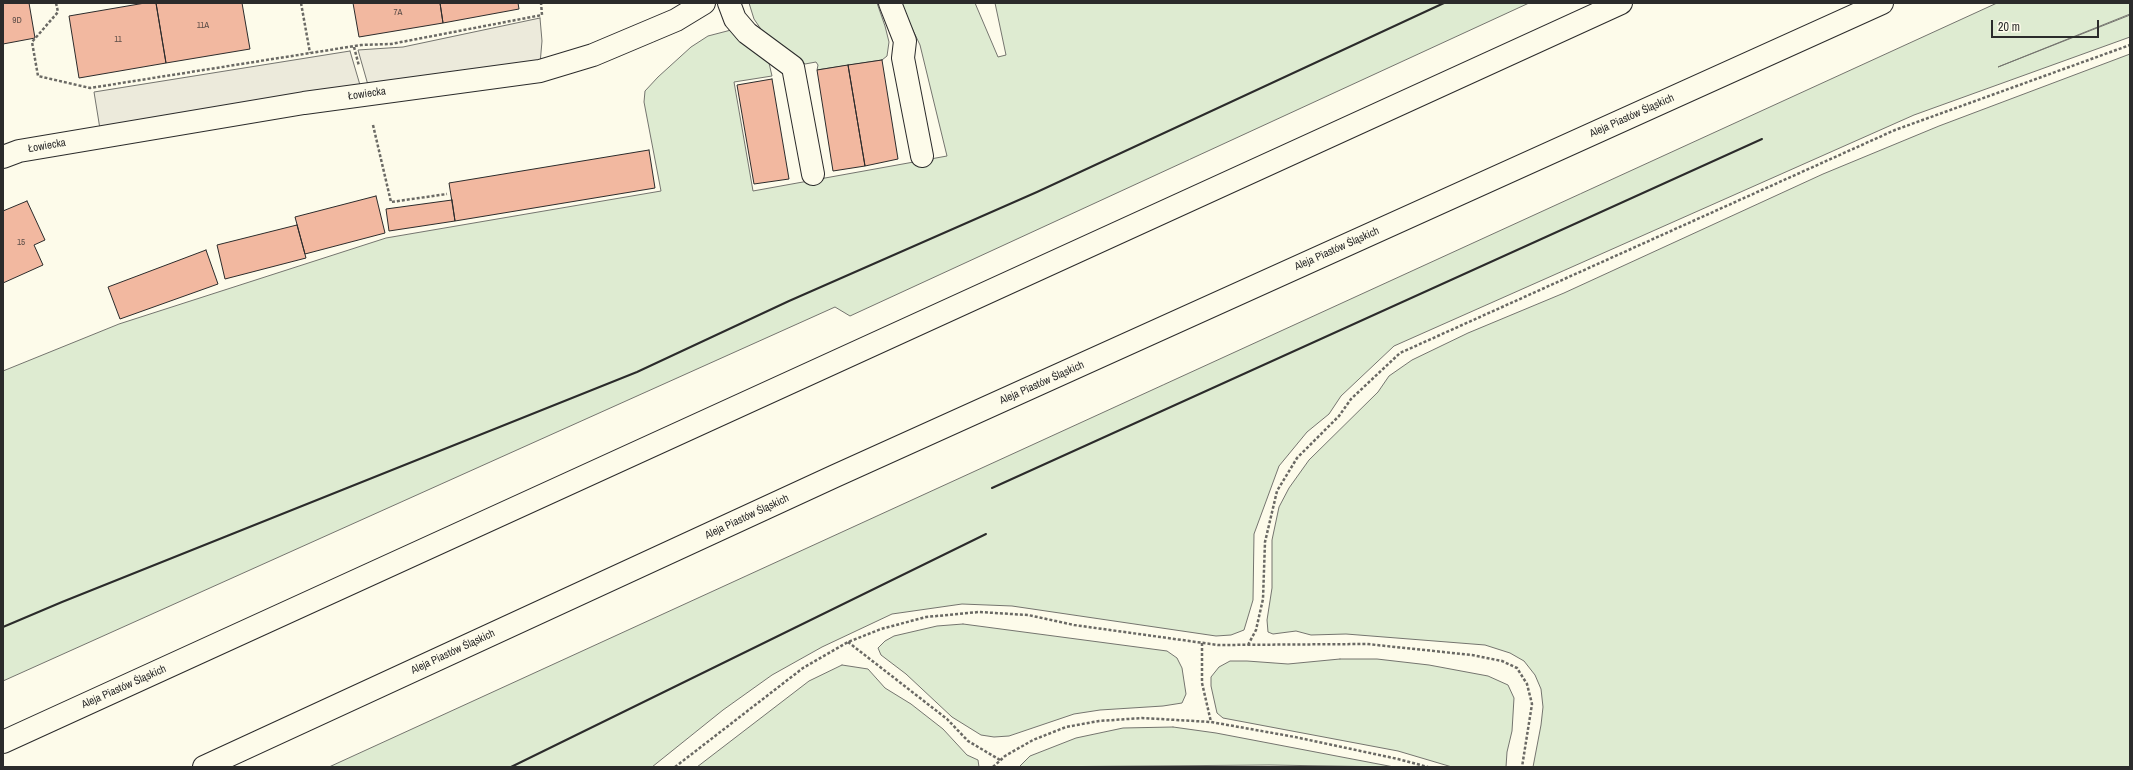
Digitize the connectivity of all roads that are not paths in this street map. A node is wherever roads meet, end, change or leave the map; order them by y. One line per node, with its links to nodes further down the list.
1 (704, 3): 6 (main road, Łowiecka)
2 (729, 3): 8 (main road)
3 (890, 3): 7 (main road)
4 (1621, 3): 9 (main road, Aleja Piastów Śląskich)
5 (1882, 3): 10 (main road, Aleja Piastów Śląskich)
6 (11, 154)
7 (922, 156)
8 (813, 174)
9 (3, 742)
10 (204, 767)

